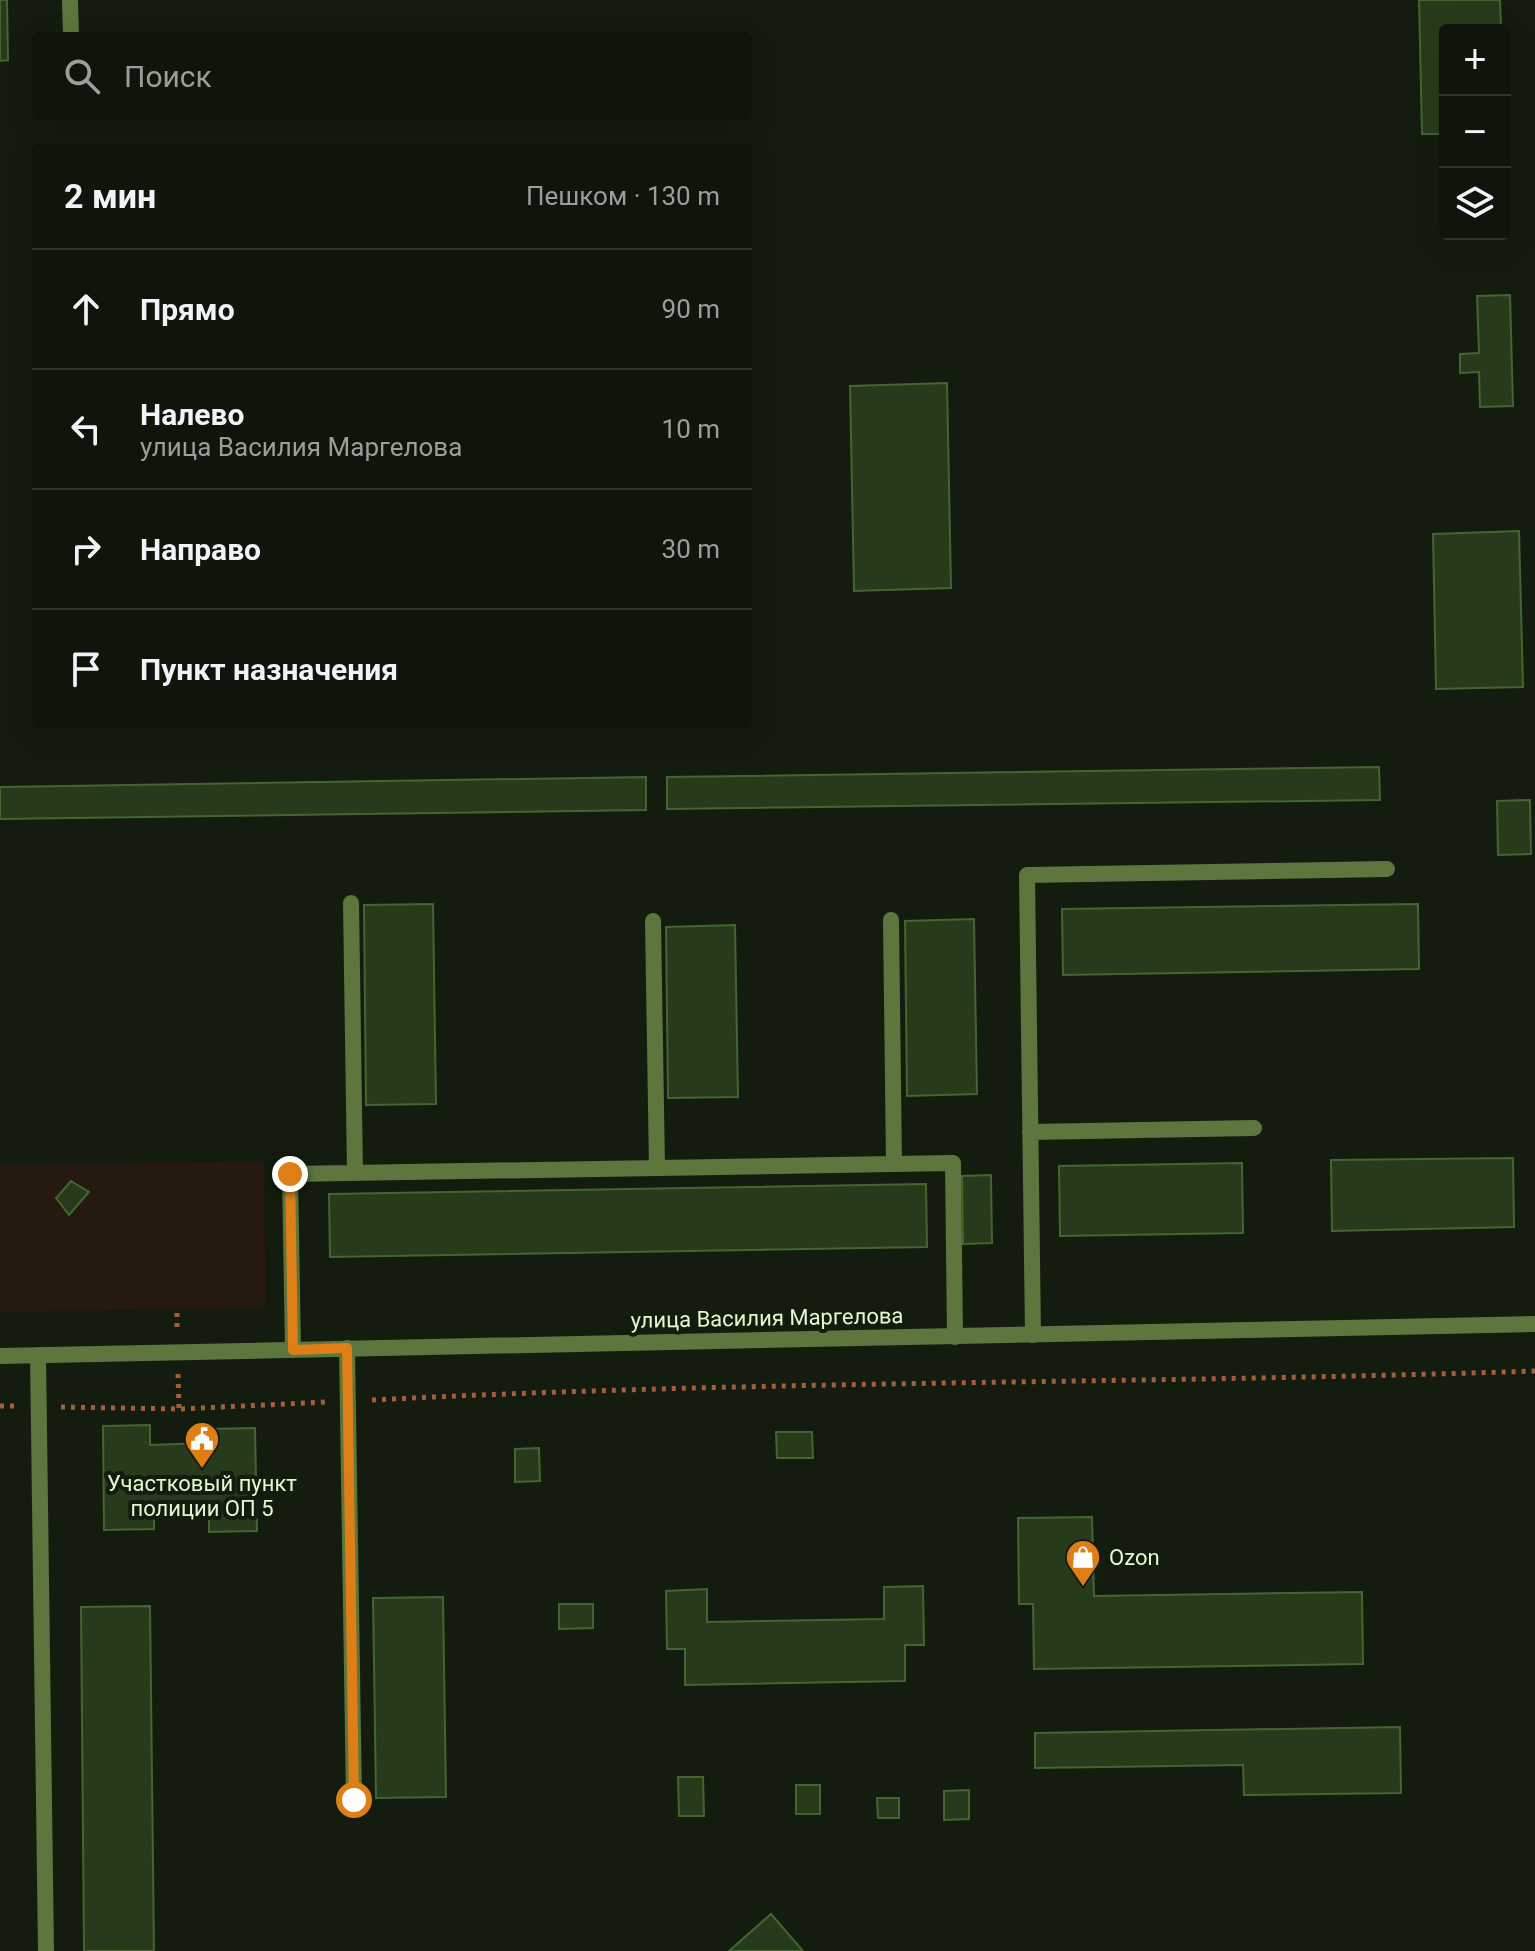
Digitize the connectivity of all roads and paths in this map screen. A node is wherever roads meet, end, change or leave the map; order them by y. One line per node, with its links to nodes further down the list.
1 (70, 0): 2 (street)
2 (71, 32)
3 (1387, 869): 8 (street)
4 (351, 903): 11 (street)
5 (891, 920): 9 (street)
6 (653, 921): 10 (street)
7 (1254, 1128): 8 (street)
8 (1030, 1132): 13 (street)
9 (894, 1164): 10 (street); 14 (street)
10 (657, 1168): 11 (street)
11 (355, 1173): 16 (street)
12 (1535, 1324): 13 (street, улица Василия Маргелова)
13 (1033, 1335): 14 (street, улица Василия Маргелова)
14 (955, 1337): 15 (street, улица Василия Маргелова)
15 (347, 1348): 16 (street, улица Василия Маргелова); 24 (street)
16 (293, 1350): 17 (street, улица Василия Маргелова)
17 (38, 1355): 18 (street, улица Василия Маргелова); 23 (street)
18 (0, 1356)
19 (1535, 1371): 20 (path)
20 (364, 1400)
21 (334, 1402): 23 (path)
22 (0, 1406): 23 (path)
23 (38, 1406): 25 (street)
24 (354, 1800)
25 (46, 1951)

